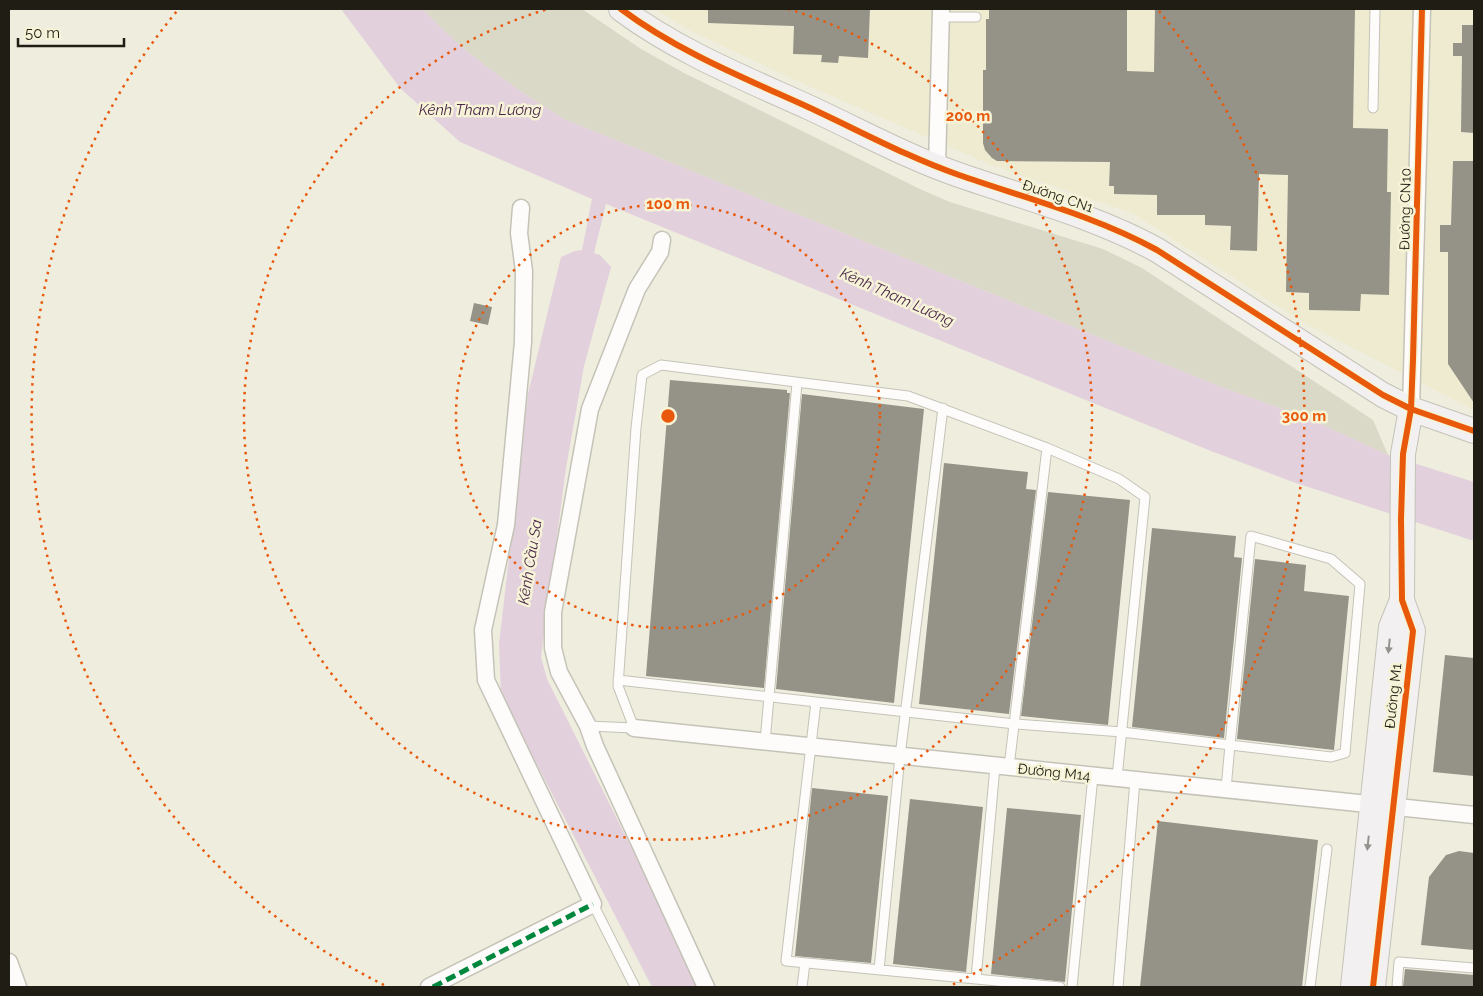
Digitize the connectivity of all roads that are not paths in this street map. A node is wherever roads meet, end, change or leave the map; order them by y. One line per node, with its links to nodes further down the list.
1 (621, 9): 7 (street, Đường CN1)
2 (1375, 9): 6 (lane)
3 (1422, 9): 12 (street, Đường CN10)
4 (941, 13): 5 (lane); 7 (street)
5 (976, 17)
6 (1373, 108)
7 (937, 166): 12 (street, Đường CN1)
8 (521, 208): 35 (street)
9 (662, 240): 20 (street)
10 (797, 383): 11 (lane); 15 (lane); 16 (lane)
11 (943, 408): 14 (lane); 18 (lane)
12 (1411, 409): 13 (street, Đường CN1); 32 (street, Đường M1)
13 (1474, 431)
14 (1047, 448): 19 (lane); 22 (lane)
15 (618, 680): 16 (lane); 21 (lane)
16 (769, 698): 17 (lane); 23 (lane)
17 (816, 702): 18 (lane); 25 (lane)
18 (906, 710): 19 (lane); 26 (lane)
19 (1015, 724): 22 (lane); 27 (lane)
20 (588, 726): 21 (lane); 44 (street)
21 (634, 728): 23 (street, Đường M14)
22 (1122, 732): 24 (lane); 29 (lane)
23 (765, 742): 25 (street, Đường M14)
24 (1230, 745): 24 (lane); 31 (lane)
25 (810, 747): 26 (street, Đường M14); 37 (lane)
26 (900, 756): 27 (street, Đường M14); 39 (lane)
27 (1002, 767): 28 (street, Đường M14); 40 (lane)
28 (1093, 776): 29 (street, Đường M14); 47 (lane)
29 (1117, 778): 30 (street, Đường M14)
30 (1135, 780): 31 (street, Đường M14); 48 (lane)
31 (1226, 789): 32 (street, Đường M14)
32 (1383, 806): 33 (street, Đường M14); 50 (street, Đường M1, one-way to 50); 51 (street, Đường M1)
33 (1474, 815)
34 (1327, 850): 49 (lane)
35 (593, 904): 42 (street); 43 (lane)
36 (9, 962): 41 (street)
37 (805, 963): 39 (lane); 45 (lane)
38 (1474, 968): 52 (lane)
39 (879, 970): 40 (lane)
40 (976, 979): 46 (lane)
41 (18, 987)
42 (429, 987)
43 (635, 987)
44 (706, 987)
45 (802, 987)
46 (1060, 987)
47 (1072, 987)
48 (1118, 987)
49 (1310, 987)
50 (1353, 987)
51 (1373, 987)
52 (1397, 987)

